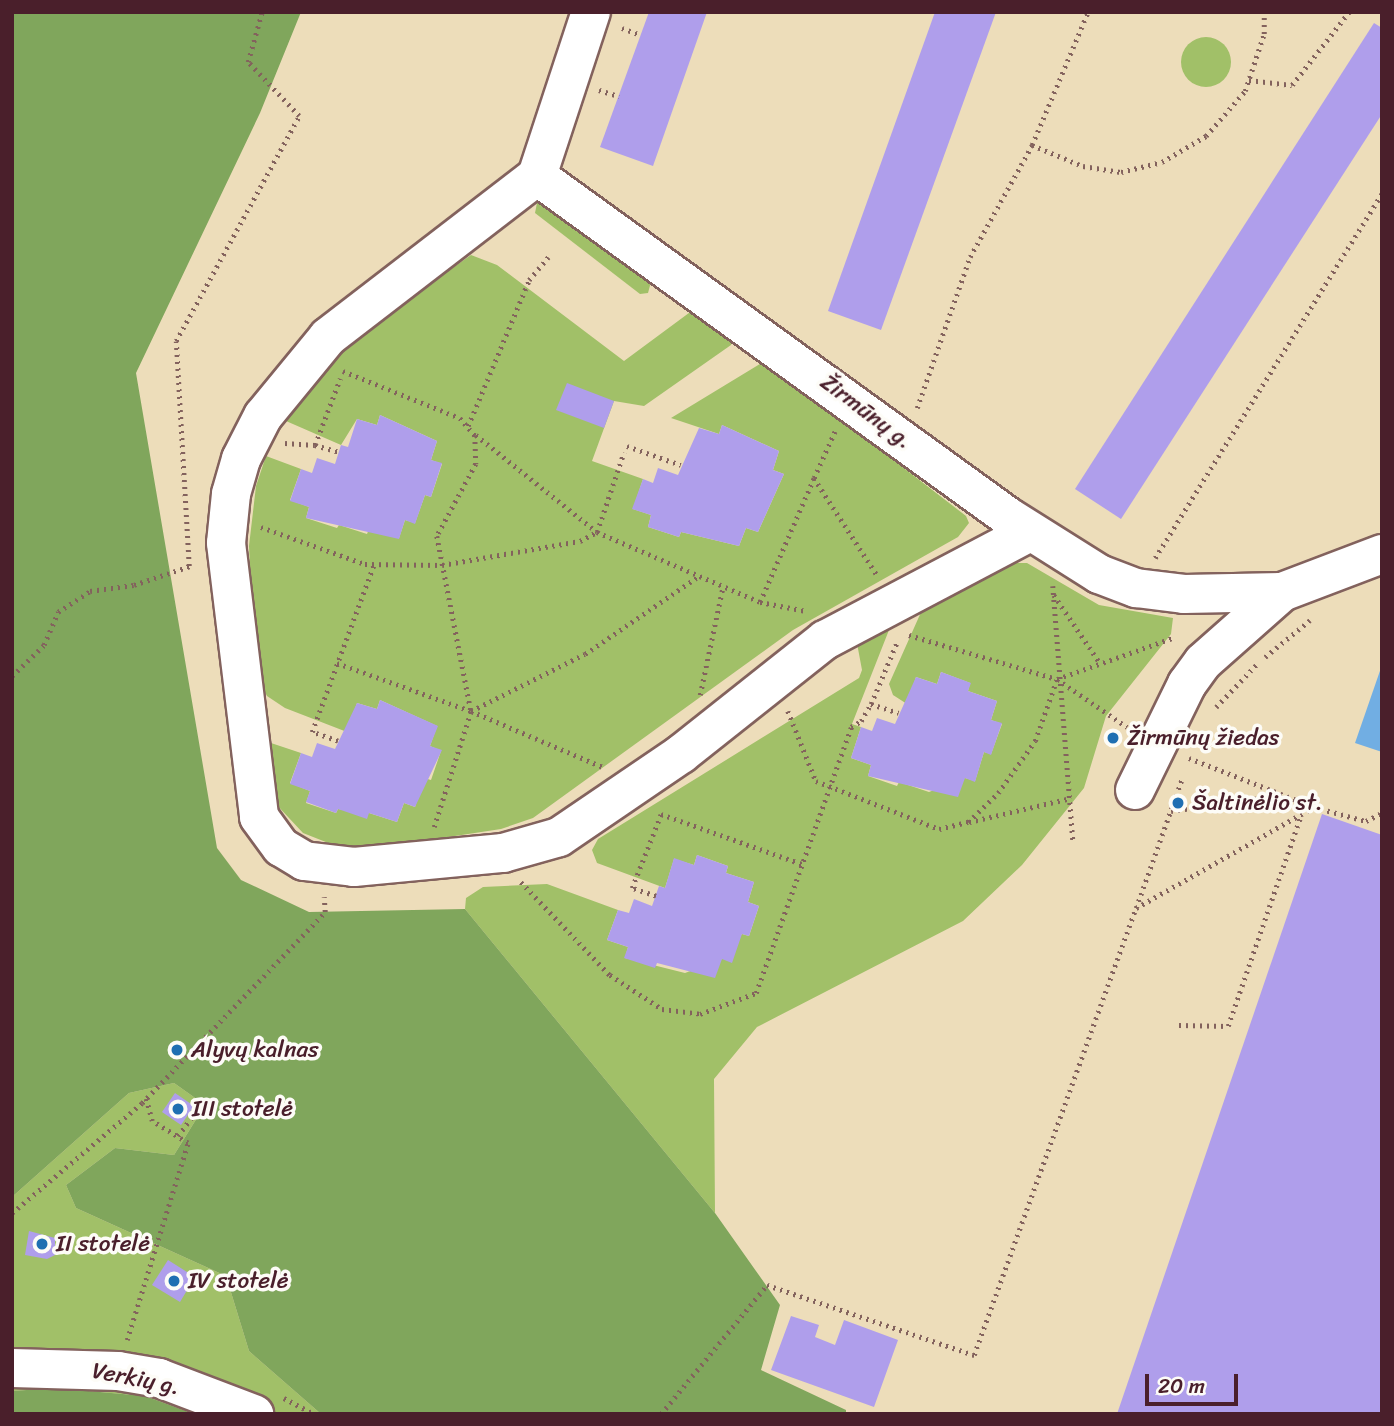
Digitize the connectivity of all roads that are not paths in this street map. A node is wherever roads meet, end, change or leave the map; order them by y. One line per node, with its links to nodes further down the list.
1 (591, 12): 2 (street)
2 (537, 176): 3 (street, Žirmūnų g.); 3 (street)
3 (1041, 539): 5 (street, Žirmūnų g.)
4 (1382, 554): 5 (street, Žirmūnų g.)
5 (1282, 592): 6 (street)
6 (1135, 790)
7 (12, 1368): 8 (street, Verkių g.)
8 (254, 1414)

